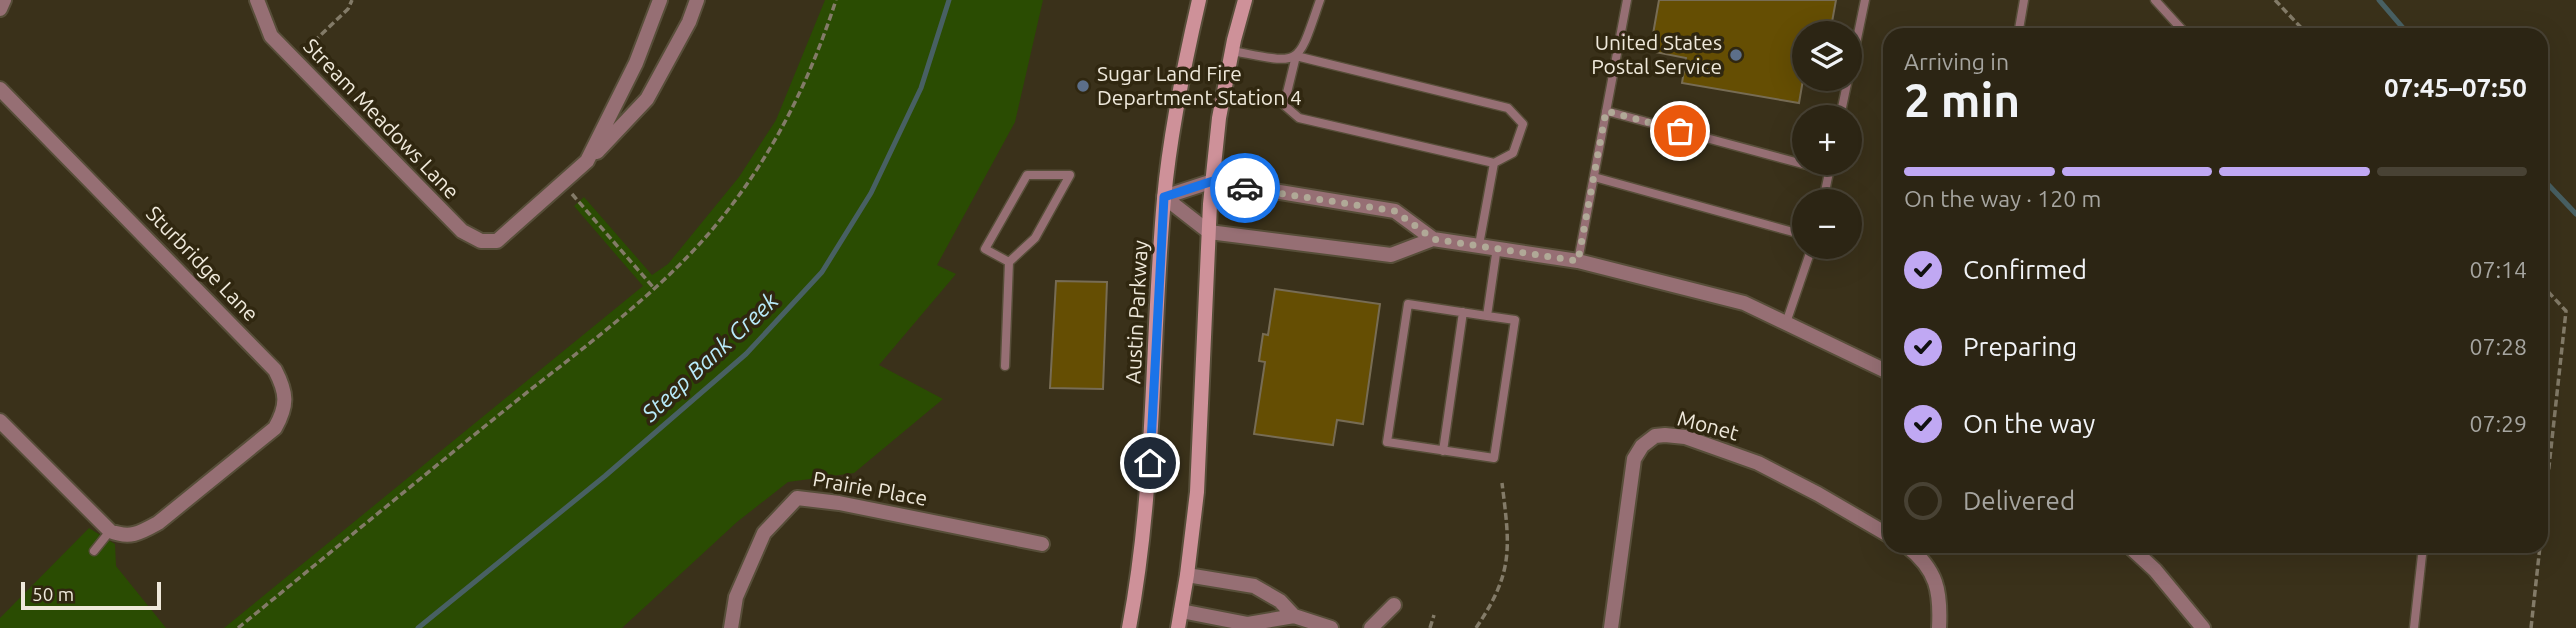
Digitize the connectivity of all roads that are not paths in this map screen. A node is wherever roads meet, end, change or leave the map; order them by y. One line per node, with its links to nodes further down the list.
1 (4, 0): 12 (street)
2 (257, 0): 21 (street, Stream Meadows Lane)
3 (660, 0): 21 (street)
4 (697, 0): 21 (street)
5 (1199, 0): 25 (main road, Austin Parkway)
6 (1245, 0): 16 (main road)
7 (1320, 0): 17 (lane)
8 (1627, 0): 19 (lane)
9 (1865, 0): 13 (lane)
10 (2024, 0): 14 (lane)
11 (2155, 0): 15 (lane)
12 (0, 9)
13 (1861, 21)
14 (2019, 28)
15 (2181, 28)
16 (1232, 51): 17 (lane); 24 (main road)
17 (1296, 57): 22 (lane); 22 (lane)
18 (0, 89): 41 (street, Sturbridge Lane)
19 (1606, 111): 20 (lane); 23 (lane)
20 (1792, 158)
21 (587, 161)
22 (1494, 163): 29 (lane)
23 (1594, 177): 27 (lane); 32 (lane)
24 (1213, 181): 25 (street); 26 (main road); 28 (street)
25 (1164, 197): 26 (street); 53 (main road, Austin Parkway)
26 (1209, 232): 28 (street); 48 (main road)
27 (1792, 232)
28 (1433, 239): 29 (street)
29 (1479, 245): 30 (street)
30 (1496, 247): 32 (street); 35 (lane)
31 (1808, 259): 36 (lane)
32 (1578, 261): 36 (street)
33 (1009, 262): 33 (lane); 37 (lane)
34 (1463, 312): 35 (lane); 40 (lane); 40 (lane)
35 (1487, 316): 40 (lane)
36 (1786, 323): 38 (street)
37 (1005, 366)
38 (1883, 370)
39 (0, 421): 41 (street)
40 (1443, 451)
41 (110, 531): 44 (lane)
42 (1883, 532): 57 (street, Monet)
43 (1042, 544): 52 (street, Prairie Place)
44 (94, 551)
45 (1915, 553): 58 (street)
46 (2137, 553): 59 (street)
47 (2422, 553): 60 (lane)
48 (1187, 575): 50 (main road); 51 (street)
49 (1394, 605): 56 (street)
50 (1181, 611): 51 (street); 54 (main road)
51 (1294, 616): 55 (street)
52 (731, 628)
53 (1129, 628)
54 (1178, 628)
55 (1331, 628)
56 (1371, 628)
57 (1611, 628)
58 (1940, 628)
59 (2203, 628)
60 (2414, 628)

